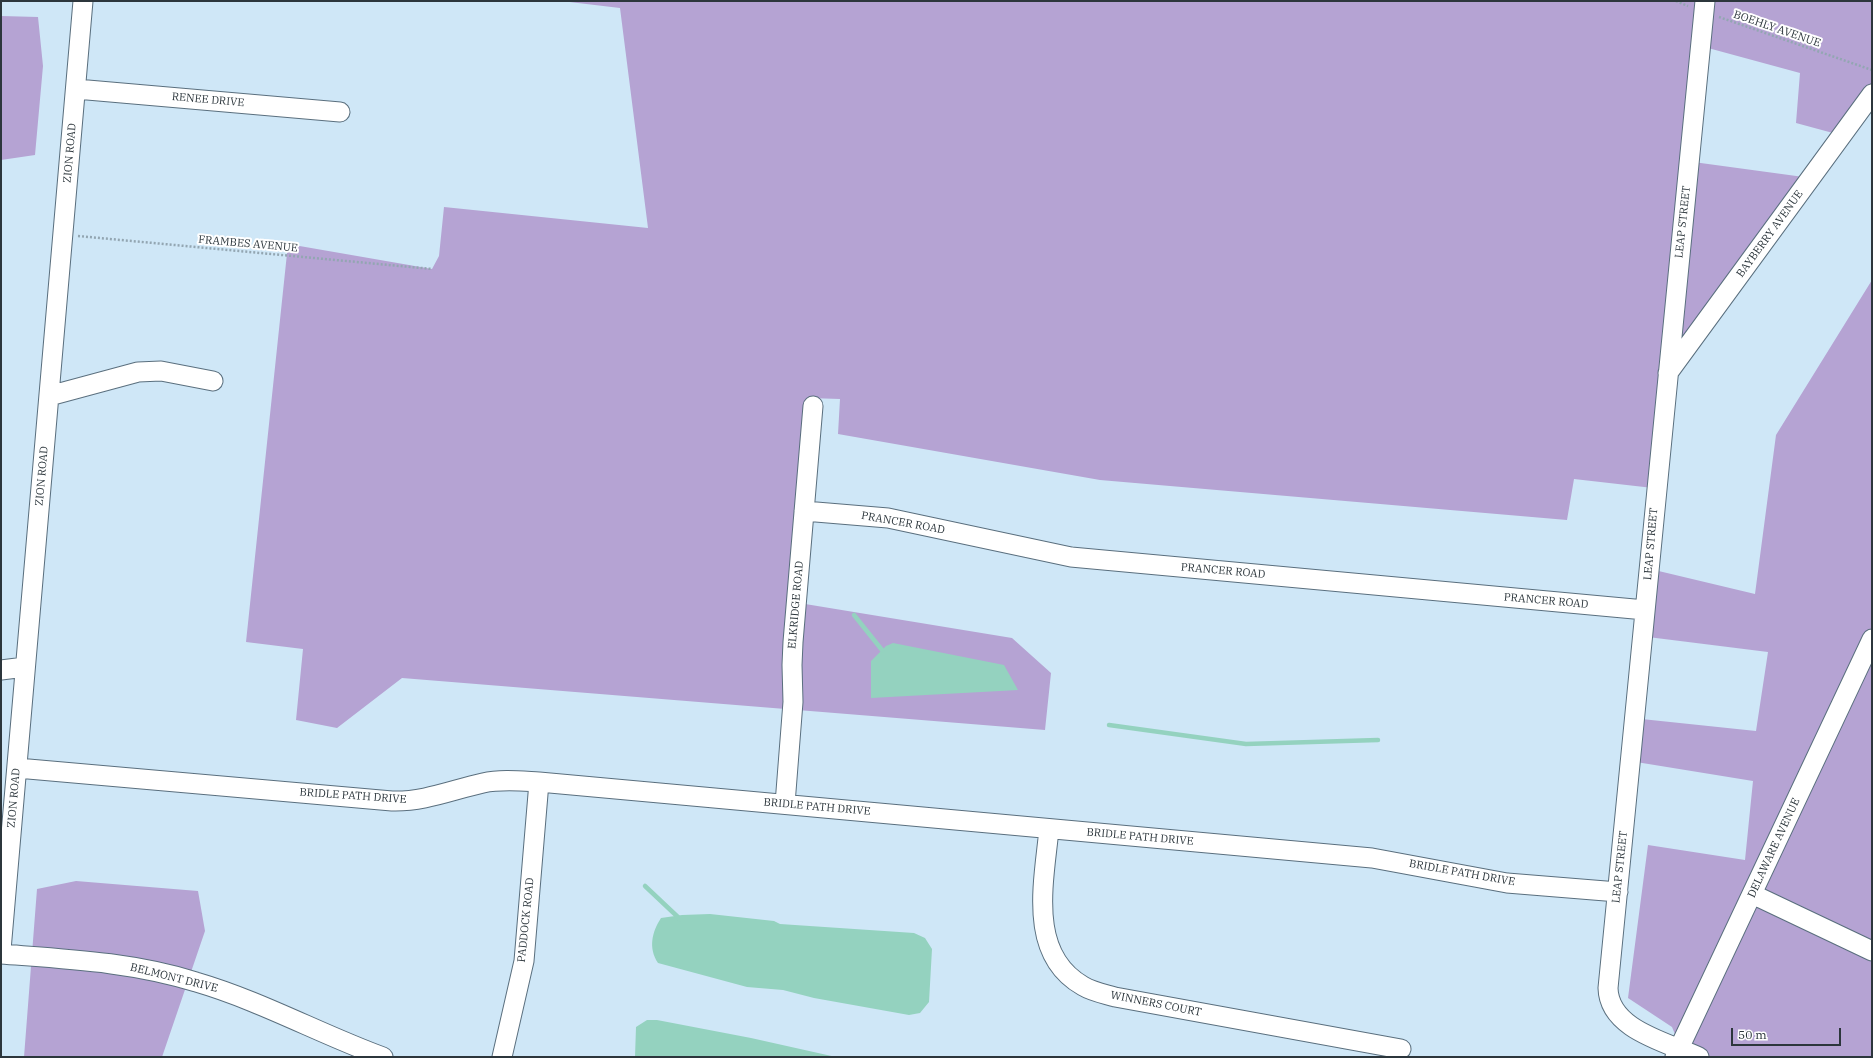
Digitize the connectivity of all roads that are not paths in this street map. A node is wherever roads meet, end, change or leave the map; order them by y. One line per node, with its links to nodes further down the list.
1 (83, 1): 3 (street, ZION ROAD)
2 (1704, 6): 6 (street, LEAP STREET)
3 (76, 89): 5 (street, RENEE DRIVE); 8 (street, ZION ROAD)
4 (1872, 94): 6 (street, BAYBERRY AVENUE)
5 (340, 112)
6 (1668, 374): 11 (street, LEAP STREET)
7 (213, 381): 8 (street)
8 (49, 396): 13 (street, ZION ROAD)
9 (813, 406): 10 (street, ELKRIDGE ROAD)
10 (804, 511): 11 (street, PRANCER ROAD); 17 (street, ELKRIDGE ROAD)
11 (1645, 610): 19 (street, LEAP STREET)
12 (1872, 639): 20 (street, DELAWARE AVENUE)
13 (25, 667): 14 (street); 15 (street, ZION ROAD)
14 (1, 670)
15 (17, 768): 16 (street, BRIDLE PATH DRIVE); 21 (street, ZION ROAD)
16 (539, 782): 17 (street, BRIDLE PATH DRIVE); 27 (street, PADDOCK ROAD)
17 (785, 804): 18 (street, BRIDLE PATH DRIVE)
18 (1049, 829): 19 (street, BRIDLE PATH DRIVE); 24 (street, WINNERS COURT)
19 (1618, 892): 25 (street, LEAP STREET)
20 (1752, 894): 22 (street); 25 (street, DELAWARE AVENUE)
21 (1, 950)
22 (1872, 951)
23 (1, 954): 26 (street, BELMONT DRIVE)
24 (1401, 1049)
25 (1677, 1052): 28 (street, LEAP STREET)
26 (383, 1057)
27 (502, 1057)
28 (1699, 1057)

